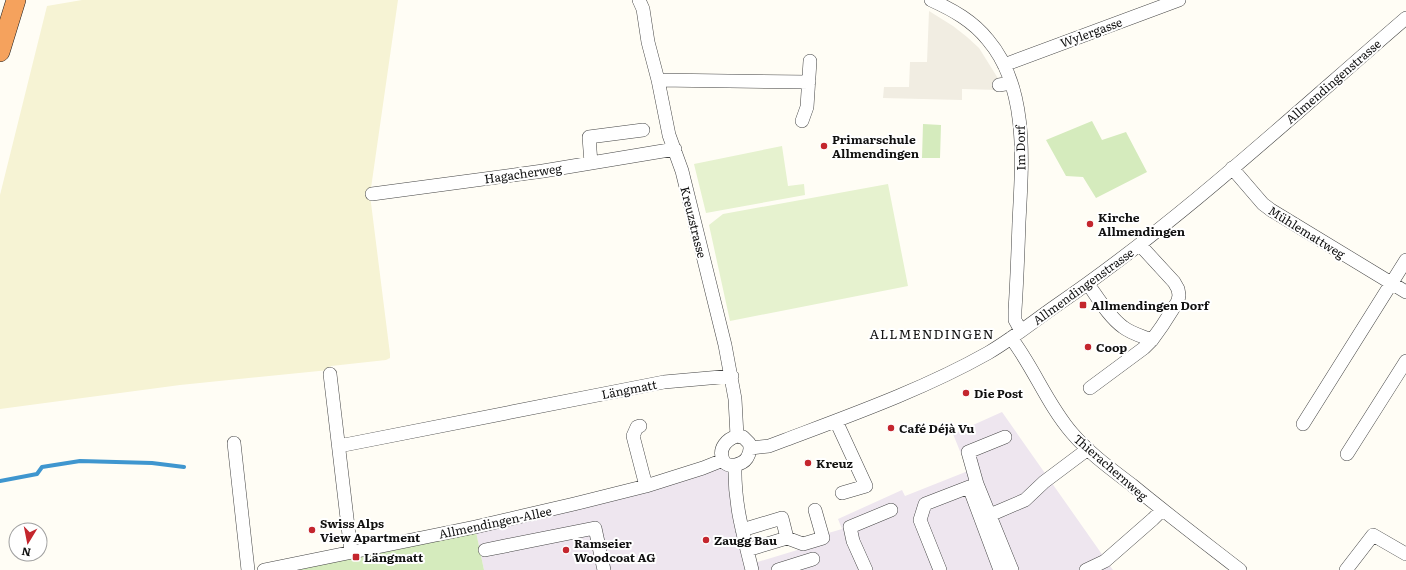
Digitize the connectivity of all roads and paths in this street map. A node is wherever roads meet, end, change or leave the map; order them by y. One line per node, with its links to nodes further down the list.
1 (16, 0): 6 (highway)
2 (931, 0): 8 (street, Im Dorf)
3 (1179, 0): 8 (street, Wylergasse)
4 (642, 3): 9 (street, Kreuzstrasse)
5 (1406, 18): 15 (street, Allmendingenstrasse)
6 (0, 52)
7 (810, 61): 10 (street)
8 (1004, 64): 22 (street, Im Dorf)
9 (658, 80): 10 (street); 13 (street, Kreuzstrasse)
10 (809, 82): 11 (street)
11 (802, 120)
12 (643, 130): 14 (street)
13 (674, 150): 14 (street, Hagacherweg); 26 (street, Kreuzstrasse)
14 (591, 163): 16 (street, Hagacherweg)
15 (1232, 168): 17 (street, Allmendingenstrasse); 19 (street, Mühlemattweg)
16 (372, 194)
17 (1140, 245): 20 (street, Allmendingenstrasse); 23 (street)
18 (1406, 260): 19 (street)
19 (1392, 283): 21 (street, Mühlemattweg); 29 (street)
20 (1088, 284): 22 (street, Allmendingenstrasse); 23 (street)
21 (1406, 292)
22 (1016, 335): 28 (street, Allmendingenstrasse); 36 (street, Thierachernweg)
23 (1152, 340): 27 (street)
24 (1406, 361): 37 (street)
25 (330, 374): 34 (street)
26 (732, 376): 31 (street, Kreuzstrasse); 34 (street, Längmatt)
27 (1090, 388)
28 (836, 421): 35 (street, Allmendingenstrasse); 41 (street)
29 (1302, 424)
30 (640, 426): 40 (street)
31 (737, 436): 35 (street); 38 (street)
32 (1005, 437): 45 (street)
33 (234, 443): 54 (street)
34 (339, 446): 50 (street)
35 (750, 448): 39 (street)
36 (1088, 449): 44 (street, Thierachernweg); 45 (street)
37 (1347, 454)
38 (723, 460): 39 (street); 40 (street, Allmendingen-Allee)
39 (735, 465): 46 (street)
40 (646, 486): 50 (street, Allmendingen-Allee)
41 (842, 493)
42 (814, 510): 47 (street)
43 (891, 510): 59 (street)
44 (1162, 510): 53 (street); 64 (street, Thierachernweg)
45 (990, 515): 62 (street)
46 (742, 530): 47 (street); 49 (street)
47 (788, 538): 49 (street)
48 (486, 550): 56 (street)
49 (747, 550): 57 (street)
50 (351, 552): 55 (street, Allmendingen-Allee)
51 (1406, 554): 65 (street)
52 (813, 559): 58 (street)
53 (1108, 565): 63 (street)
54 (248, 570)
55 (264, 570)
56 (604, 570)
57 (752, 570)
58 (778, 570)
59 (866, 570)
60 (940, 570): 61 (street)
61 (1000, 570)
62 (1012, 570)
63 (1086, 570)
64 (1240, 570)
65 (1346, 570)

